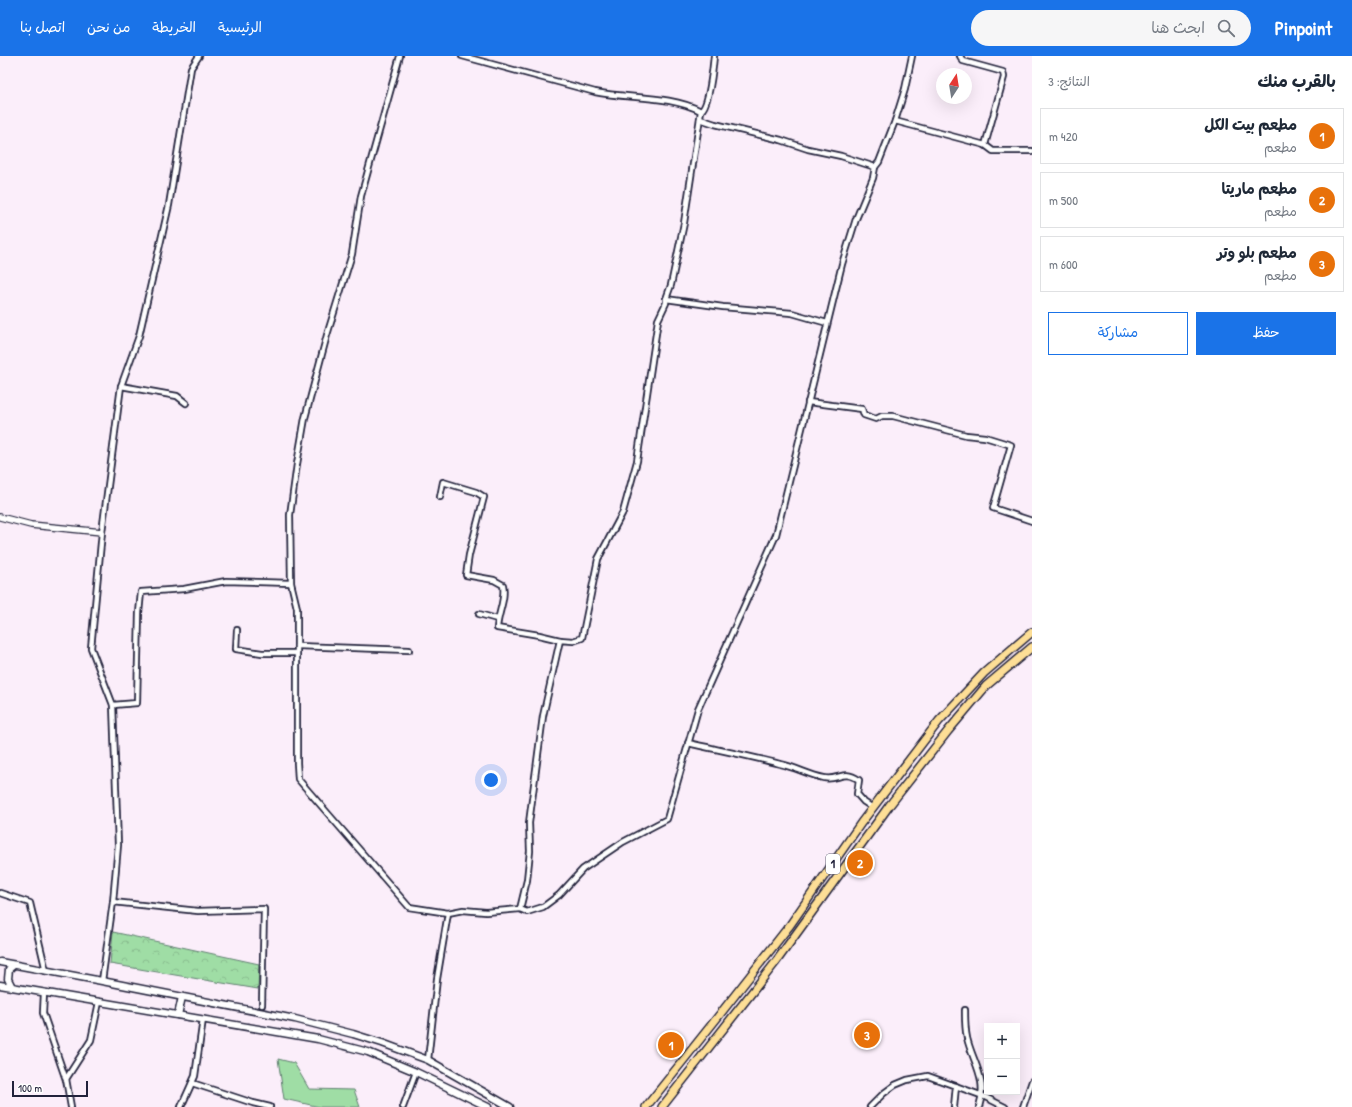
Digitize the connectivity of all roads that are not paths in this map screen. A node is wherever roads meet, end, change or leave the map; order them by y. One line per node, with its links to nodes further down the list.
1 (199, 56): 15 (street)
2 (400, 56): 22 (street)
3 (462, 56): 7 (street)
4 (714, 56): 7 (street)
5 (912, 56): 9 (street)
6 (960, 56): 10 (street)
7 (701, 111): 8 (street)
8 (700, 119): 12 (street); 13 (street)
9 (895, 121): 10 (street); 12 (street)
10 (985, 145): 11 (street)
11 (1032, 151)
12 (875, 167): 14 (street)
13 (666, 299): 14 (street); 27 (street)
14 (827, 324): 16 (street)
15 (121, 386): 17 (street); 21 (street)
16 (808, 402): 20 (street); 34 (street)
17 (186, 403)
18 (440, 497): 24 (street)
19 (0, 517): 21 (street)
20 (1032, 521)
21 (102, 532): 32 (street)
22 (292, 583): 28 (street); 32 (street)
23 (478, 614): 24 (street)
24 (497, 619): 27 (street)
25 (237, 630): 31 (street)
26 (1032, 632): 33 (main road, 1)
27 (560, 640): 41 (street)
28 (297, 646): 30 (street); 31 (street)
29 (1032, 647): 35 (main road, 1)
30 (409, 650)
31 (297, 653): 42 (street)
32 (113, 705): 40 (street)
33 (925, 739): 35 (main road); 36 (main road, 1)
34 (688, 743): 36 (street); 41 (street)
35 (935, 749): 38 (main road, 1)
36 (872, 808): 37 (main road, 1)
37 (861, 823): 38 (main road); 55 (main road, 1)
38 (872, 831): 57 (main road, 1)
39 (0, 894): 45 (street)
40 (113, 902): 46 (street); 52 (street)
41 (520, 909): 42 (street)
42 (448, 913): 58 (street)
43 (0, 962): 44 (main road)
44 (14, 965): 45 (main road); 48 (main road)
45 (46, 971): 46 (main road)
46 (102, 981): 50 (main road)
47 (0, 985): 48 (main road)
48 (12, 987): 49 (main road)
49 (44, 993): 51 (main road); 61 (street)
50 (182, 997): 54 (main road); 58 (main road)
51 (99, 1002): 54 (main road); 61 (street)
52 (262, 1005)
53 (965, 1010): 64 (street)
54 (178, 1015): 56 (main road)
55 (717, 1018): 57 (main road); 71 (main road, 1)
56 (203, 1019): 59 (main road); 62 (street)
57 (726, 1026): 72 (main road, 1)
58 (428, 1060): 70 (main road)
59 (416, 1072): 68 (street); 69 (main road)
60 (1032, 1081): 77 (street)
61 (66, 1082): 65 (street)
62 (192, 1083): 66 (street); 67 (street)
63 (956, 1086): 64 (street); 73 (street); 74 (street)
64 (983, 1096): 75 (street); 76 (street)
65 (71, 1107)
66 (181, 1107)
67 (270, 1107)
68 (403, 1107)
69 (488, 1107)
70 (510, 1107)
71 (646, 1107)
72 (662, 1107)
73 (870, 1107)
74 (954, 1107)
75 (979, 1107)
76 (1005, 1107)
77 (1023, 1107)

